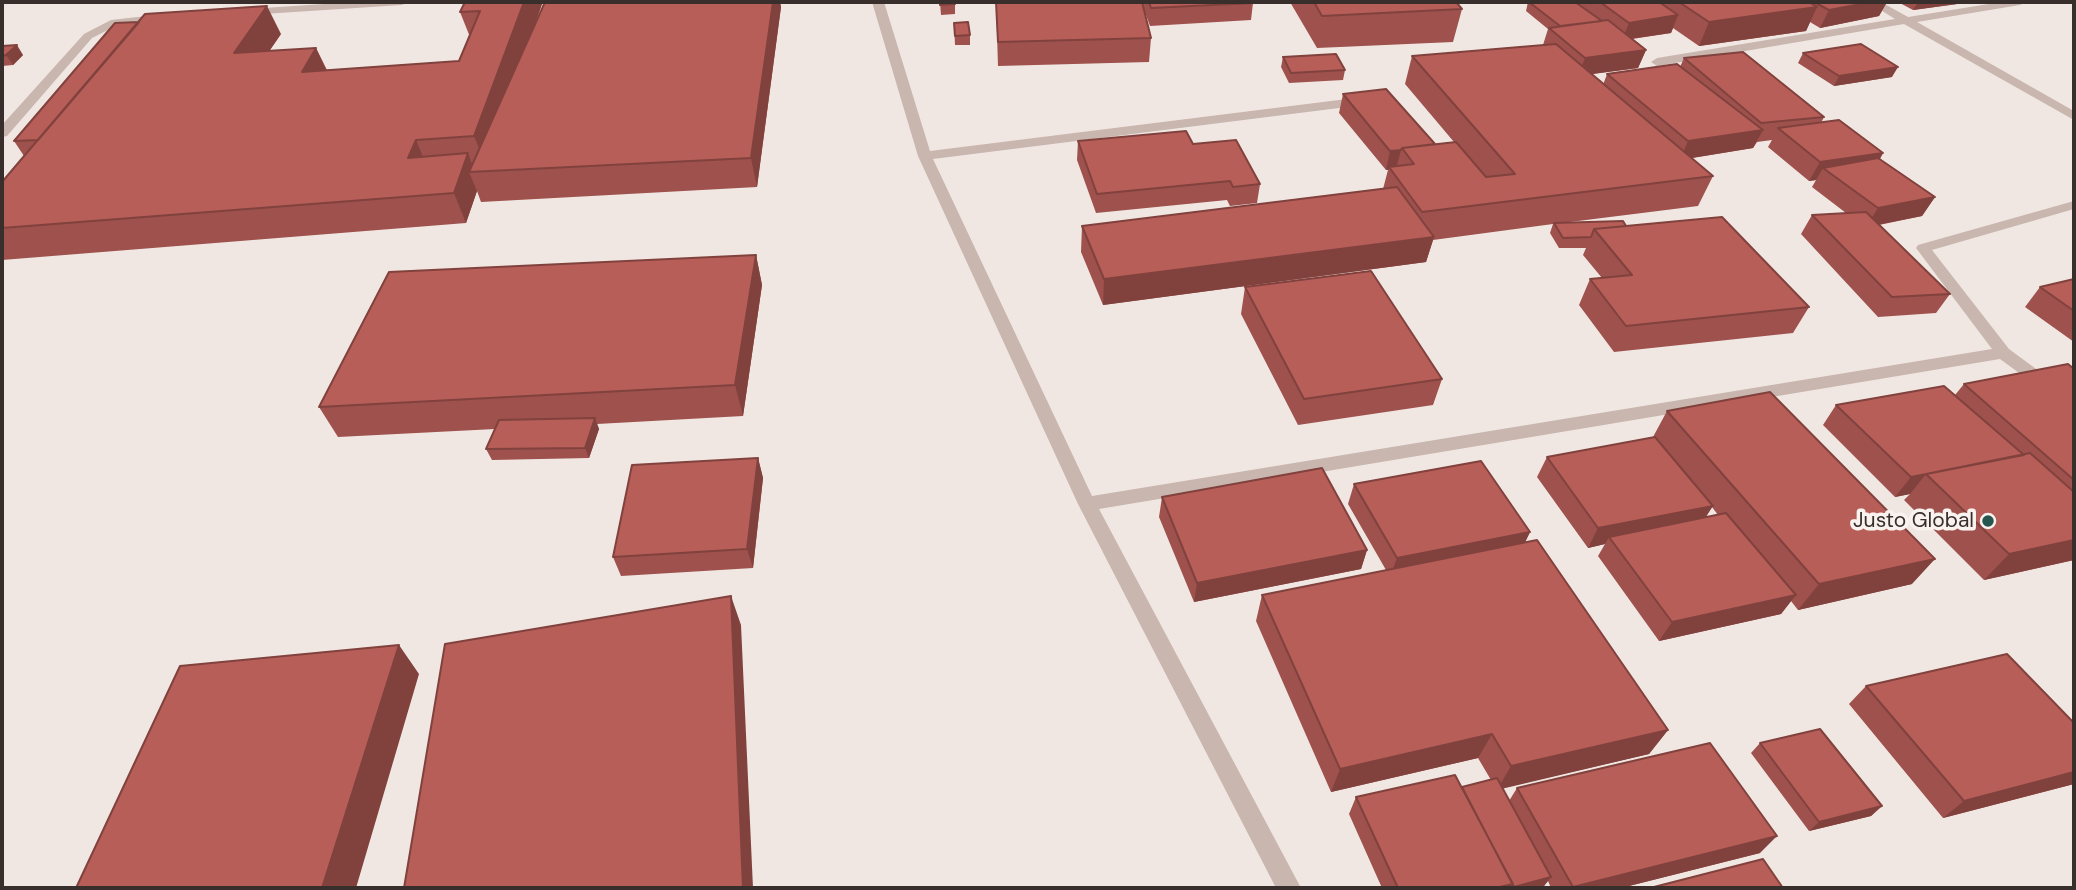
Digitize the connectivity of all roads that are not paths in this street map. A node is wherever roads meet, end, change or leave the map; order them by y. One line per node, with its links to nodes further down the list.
1 (402, 2): 5 (street)
2 (878, 2): 12 (street)
3 (1872, 2): 7 (street)
4 (2020, 2): 7 (street)
5 (239, 13)
6 (171, 17): 11 (street)
7 (1906, 21): 8 (street); 10 (street)
8 (1657, 62)
9 (1370, 101): 12 (street)
10 (2074, 116)
11 (2, 133)
12 (925, 156): 16 (street)
13 (2074, 205): 14 (street)
14 (2003, 353): 15 (street); 16 (street)
15 (2074, 405)
16 (1087, 504): 17 (street)
17 (1289, 888)

